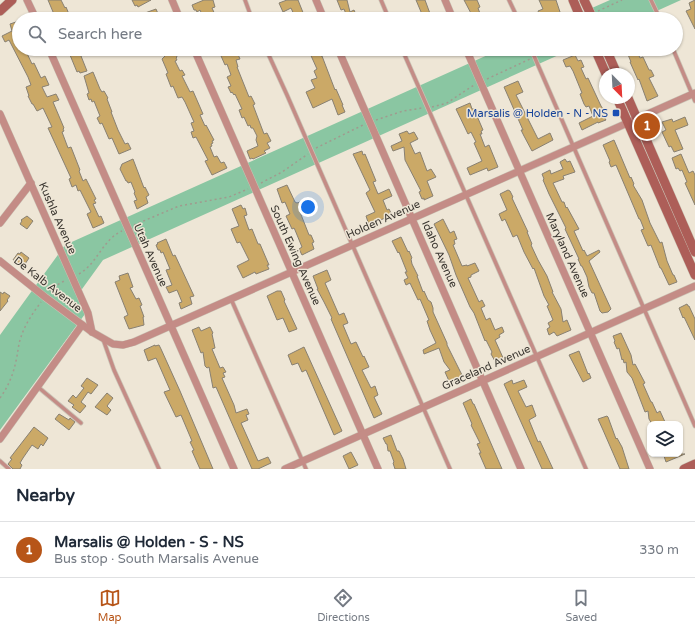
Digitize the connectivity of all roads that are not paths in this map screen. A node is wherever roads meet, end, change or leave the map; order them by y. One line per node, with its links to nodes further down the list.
1 (12, 0): 12 (main road)
2 (27, 0): 13 (street)
3 (172, 0): 14 (street)
4 (245, 0): 15 (lane)
5 (316, 0): 16 (street)
6 (381, 0): 17 (lane)
7 (445, 0): 18 (street)
8 (510, 0): 19 (lane)
9 (573, 0): 20 (main road)
10 (584, 0): 21 (main road)
11 (651, 0): 22 (lane)
12 (0, 11)
13 (33, 12)
14 (177, 12)
15 (249, 12)
16 (321, 12)
17 (386, 12)
18 (450, 12)
19 (515, 12)
20 (578, 12)
21 (592, 12)
22 (657, 12)
23 (52, 56): 56 (street, Utah Avenue)
24 (197, 56): 50 (street, South Ewing Avenue)
25 (269, 56): 47 (lane)
26 (341, 56): 45 (street, Idaho Avenue)
27 (405, 56): 44 (lane)
28 (469, 56): 42 (street, Maryland Avenue)
29 (534, 56): 41 (lane)
30 (598, 56): 33 (main road)
31 (609, 56): 34 (main road)
32 (675, 56): 35 (lane)
33 (603, 68)
34 (614, 68)
35 (694, 96): 39 (street, Holden Avenue)
36 (620, 104): 40 (main road)
37 (631, 104): 39 (main road)
38 (0, 114): 43 (street, Kushla Avenue)
39 (637, 119): 40 (street, Holden Avenue); 48 (main road)
40 (628, 123): 41 (street, Holden Avenue); 51 (main road)
41 (574, 147): 42 (street, Holden Avenue); 54 (lane)
42 (519, 171): 44 (street, Holden Avenue); 58 (street, Maryland Avenue)
43 (31, 183): 46 (street); 57 (street, Kushla Avenue)
44 (466, 195): 45 (street, Holden Avenue); 60 (lane)
45 (412, 218): 47 (street, Holden Avenue); 61 (street, Idaho Avenue)
46 (0, 223)
47 (352, 245): 50 (street, Holden Avenue); 63 (lane)
48 (695, 252)
49 (0, 261): 55 (street, De Kalb Avenue)
50 (291, 272): 53 (street, Holden Avenue); 66 (street, South Ewing Avenue)
51 (695, 275)
52 (695, 286): 54 (street, Graceland Avenue)
53 (231, 299): 56 (street, Holden Avenue); 69 (lane)
54 (643, 309): 58 (street, Graceland Avenue); 65 (lane)
55 (82, 325): 57 (street, Holden Avenue); 62 (street)
56 (171, 326): 59 (street, Holden Avenue); 73 (street, Utah Avenue)
57 (92, 332): 59 (street, Holden Avenue)
58 (591, 332): 60 (street, Graceland Avenue); 80 (street, Maryland Avenue)
59 (103, 338): 72 (lane)
60 (537, 356): 61 (street, Graceland Avenue); 79 (lane)
61 (484, 381): 63 (street, Graceland Avenue); 78 (street, Idaho Avenue)
62 (38, 387): 64 (lane); 67 (street)
63 (423, 407): 66 (street, Graceland Avenue); 77 (lane)
64 (81, 423)
65 (695, 426)
66 (362, 434): 69 (street, Graceland Avenue); 76 (street, South Ewing Avenue)
67 (0, 439)
68 (0, 461): 71 (lane)
69 (303, 461): 74 (street, Graceland Avenue); 75 (lane)
70 (695, 464): 81 (main road)
71 (9, 469)
72 (159, 469)
73 (234, 469)
74 (285, 469)
75 (306, 469)
76 (378, 469)
77 (450, 469)
78 (521, 469)
79 (586, 469)
80 (650, 469)
81 (684, 469)

